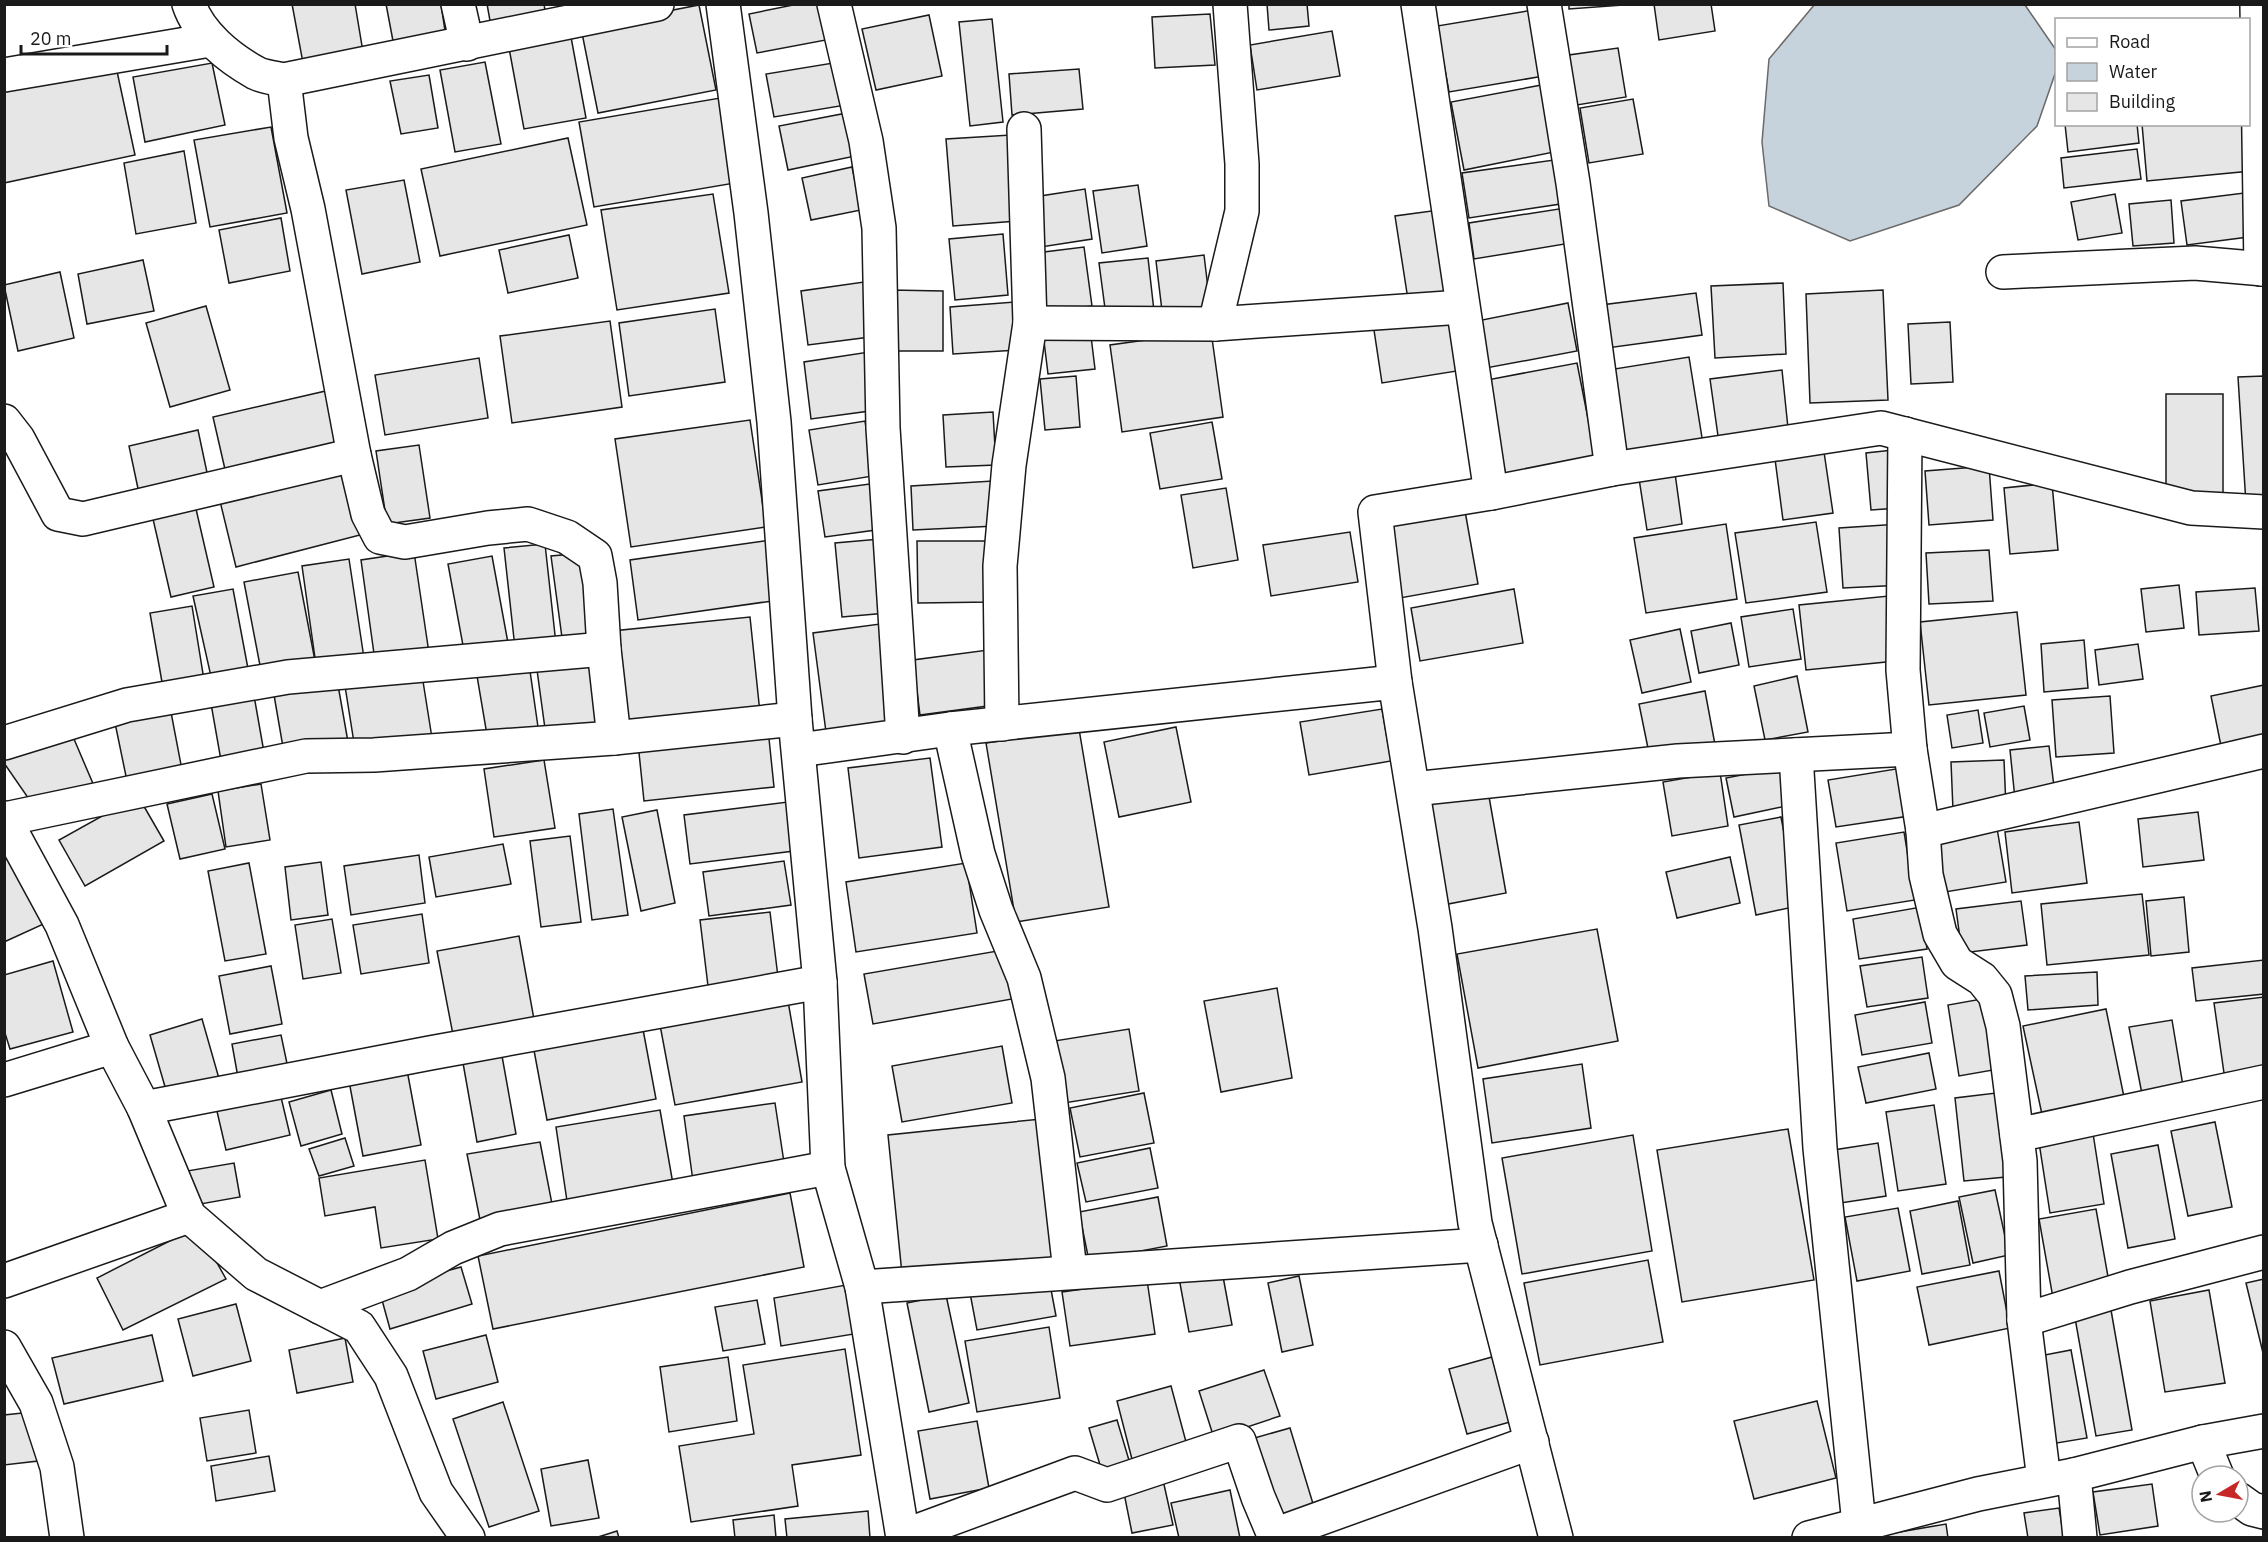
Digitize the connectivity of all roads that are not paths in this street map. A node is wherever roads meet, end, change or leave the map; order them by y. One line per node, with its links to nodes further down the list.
1 (189, 4): 10 (street)
2 (458, 4): 11 (street)
3 (657, 4): 11 (street)
4 (723, 4): 30 (street)
5 (834, 4): 31 (street)
6 (1230, 4): 19 (street)
7 (1418, 4): 17 (street)
8 (1544, 4): 23 (street)
9 (2257, 4): 15 (street)
10 (210, 40): 12 (street); 13 (street)
11 (467, 44): 13 (street)
12 (4, 75)
13 (284, 80): 22 (street)
14 (1024, 129): 18 (street)
15 (2262, 269): 16 (street)
16 (2003, 272)
17 (1462, 307): 19 (street); 24 (street)
18 (1030, 323): 19 (street); 28 (street)
19 (1215, 324)
20 (4, 421): 22 (street)
21 (1905, 434): 23 (street); 25 (street); 34 (street)
22 (354, 455): 26 (street)
23 (1612, 469): 24 (street)
24 (1491, 493): 27 (street)
25 (2264, 512)
26 (604, 650): 32 (street); 33 (street)
27 (1395, 682): 28 (street); 37 (street)
28 (1002, 724): 29 (street)
29 (950, 729): 31 (street); 50 (street)
30 (797, 735): 31 (street); 32 (street); 40 (street)
31 (903, 737)
32 (614, 738): 38 (street)
33 (4, 743)
34 (1910, 749): 36 (street); 39 (street)
35 (2264, 751): 39 (street)
36 (1796, 755): 37 (street); 61 (street)
37 (1413, 789): 48 (street)
38 (5, 819): 41 (street)
39 (1923, 831): 45 (street)
40 (820, 982): 44 (street); 46 (street)
41 (112, 1047): 42 (street); 44 (street)
42 (4, 1080)
43 (2264, 1082): 45 (street)
44 (144, 1108): 47 (street)
45 (2017, 1135): 54 (street)
46 (828, 1168): 52 (street); 53 (street)
47 (189, 1216): 51 (street); 53 (street)
48 (1481, 1245): 50 (street); 57 (street)
49 (2264, 1252): 54 (street)
50 (1070, 1271): 52 (street)
51 (4, 1281)
52 (862, 1287): 62 (street)
53 (320, 1307): 64 (street)
54 (2024, 1320): 60 (street)
55 (4, 1347): 63 (street)
56 (2264, 1431): 58 (street)
57 (1532, 1442): 62 (street); 65 (street)
58 (2203, 1442): 59 (street); 60 (street)
59 (2212, 1464)
60 (2059, 1478): 61 (street); 67 (street)
61 (1860, 1531): 66 (street)
62 (903, 1537)
63 (67, 1538)
64 (468, 1538)
65 (1556, 1538)
66 (1809, 1538)
67 (2080, 1538)

